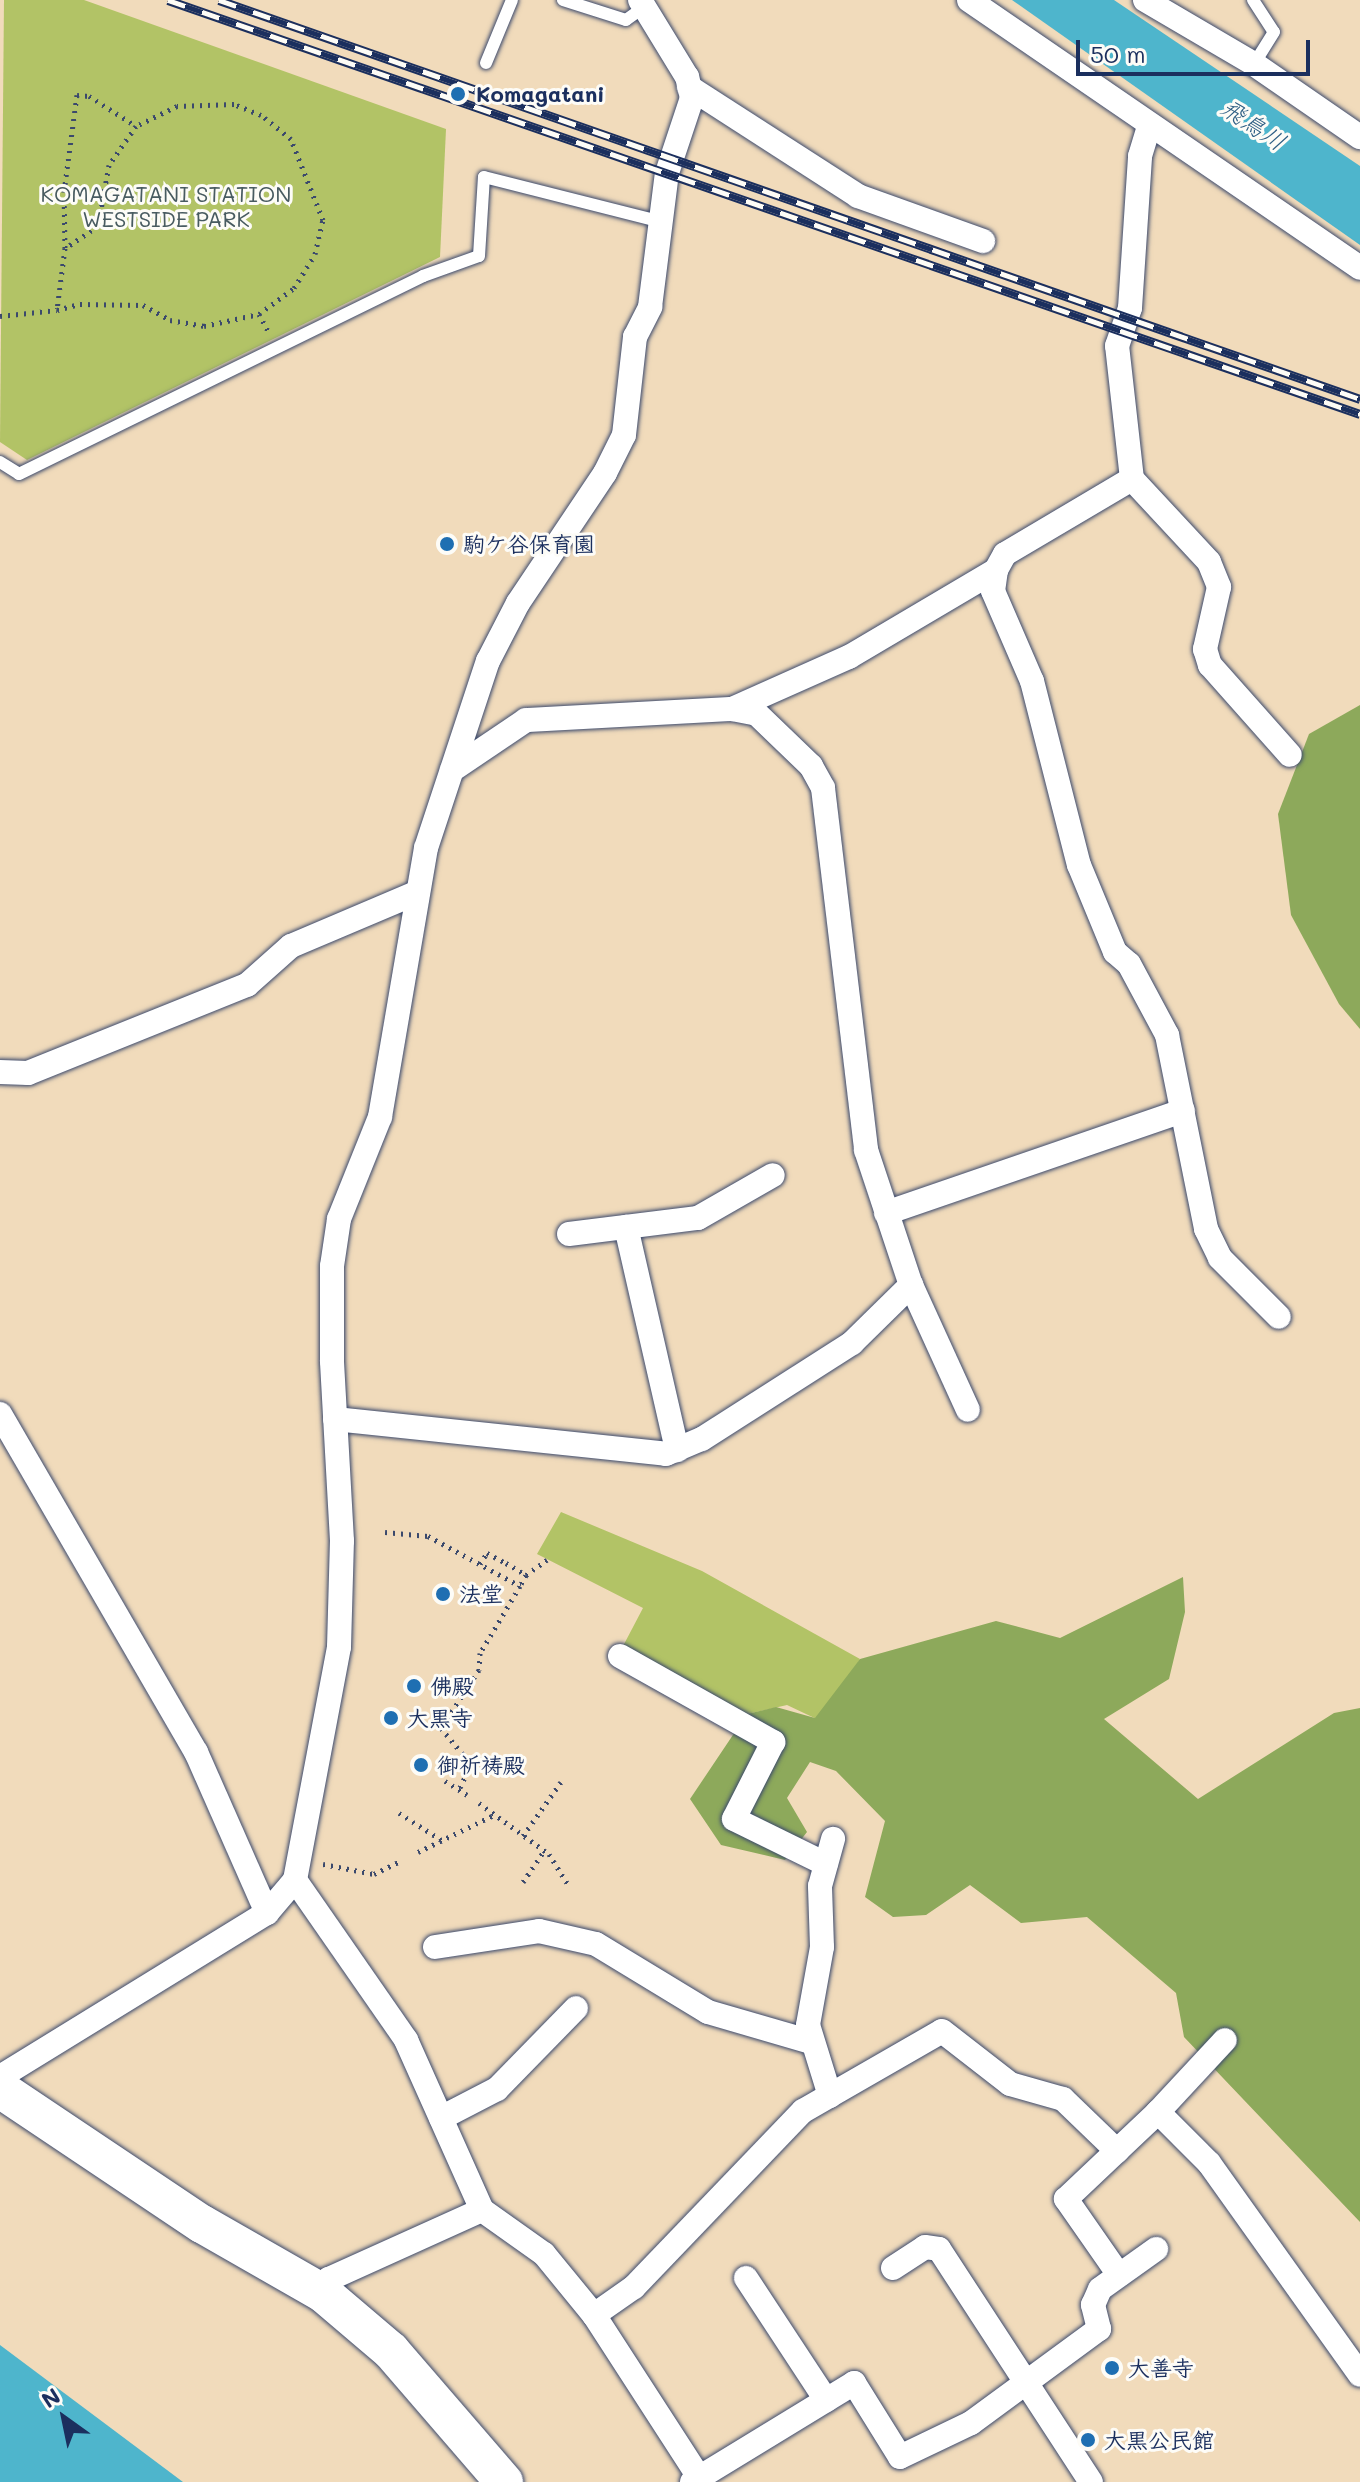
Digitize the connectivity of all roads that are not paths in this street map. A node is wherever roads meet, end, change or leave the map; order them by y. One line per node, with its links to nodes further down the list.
1 (512, 0): 7 (lane)
2 (563, 0): 6 (lane)
3 (969, 0): 10 (street)
4 (1145, 0): 8 (street)
5 (1253, 0): 8 (lane)
6 (642, 4): 9 (street)
7 (486, 63)
8 (1254, 64): 11 (street)
9 (689, 87): 12 (street); 13 (street)
10 (1149, 126): 14 (street); 16 (street)
11 (1360, 137)
12 (658, 221): 15 (lane); 20 (street)
13 (983, 241)
14 (1360, 268)
15 (0, 462)
16 (1132, 479): 17 (street); 19 (street)
17 (996, 570): 18 (street); 23 (street)
18 (732, 709): 20 (street); 25 (street)
19 (1290, 755)
20 (452, 770): 21 (street)
21 (418, 892): 22 (street); 32 (street)
22 (0, 1072)
23 (1183, 1111): 25 (street); 29 (street)
24 (773, 1175): 26 (street)
25 (886, 1213): 28 (street)
26 (626, 1227): 27 (street); 33 (street)
27 (569, 1234)
28 (911, 1285): 30 (street); 33 (street)
29 (1279, 1317)
30 (968, 1410)
31 (0, 1414): 38 (street)
32 (335, 1419): 33 (street); 37 (street)
33 (677, 1450)
34 (620, 1656): 36 (street)
35 (833, 1839): 36 (street)
36 (826, 1864): 42 (street)
37 (295, 1880): 38 (street); 47 (street)
38 (267, 1913): 43 (street)
39 (435, 1947): 42 (street)
40 (576, 2008): 47 (street)
41 (1225, 2040): 46 (street)
42 (811, 2042): 45 (street)
43 (0, 2077)
44 (0, 2089): 54 (main road)
45 (830, 2096): 48 (street); 55 (street)
46 (1158, 2112): 48 (street); 56 (street)
47 (441, 2118): 49 (street)
48 (1117, 2151): 52 (street)
49 (482, 2210): 54 (street); 55 (street)
50 (1156, 2249): 52 (street)
51 (893, 2268): 57 (street)
52 (1119, 2275): 57 (street)
53 (746, 2278): 58 (street)
54 (324, 2294): 60 (main road)
55 (594, 2315): 59 (street)
56 (1360, 2375)
57 (1027, 2381): 58 (street); 61 (street)
58 (826, 2400): 59 (street)
59 (696, 2480)
60 (504, 2482)
61 (1091, 2482)

